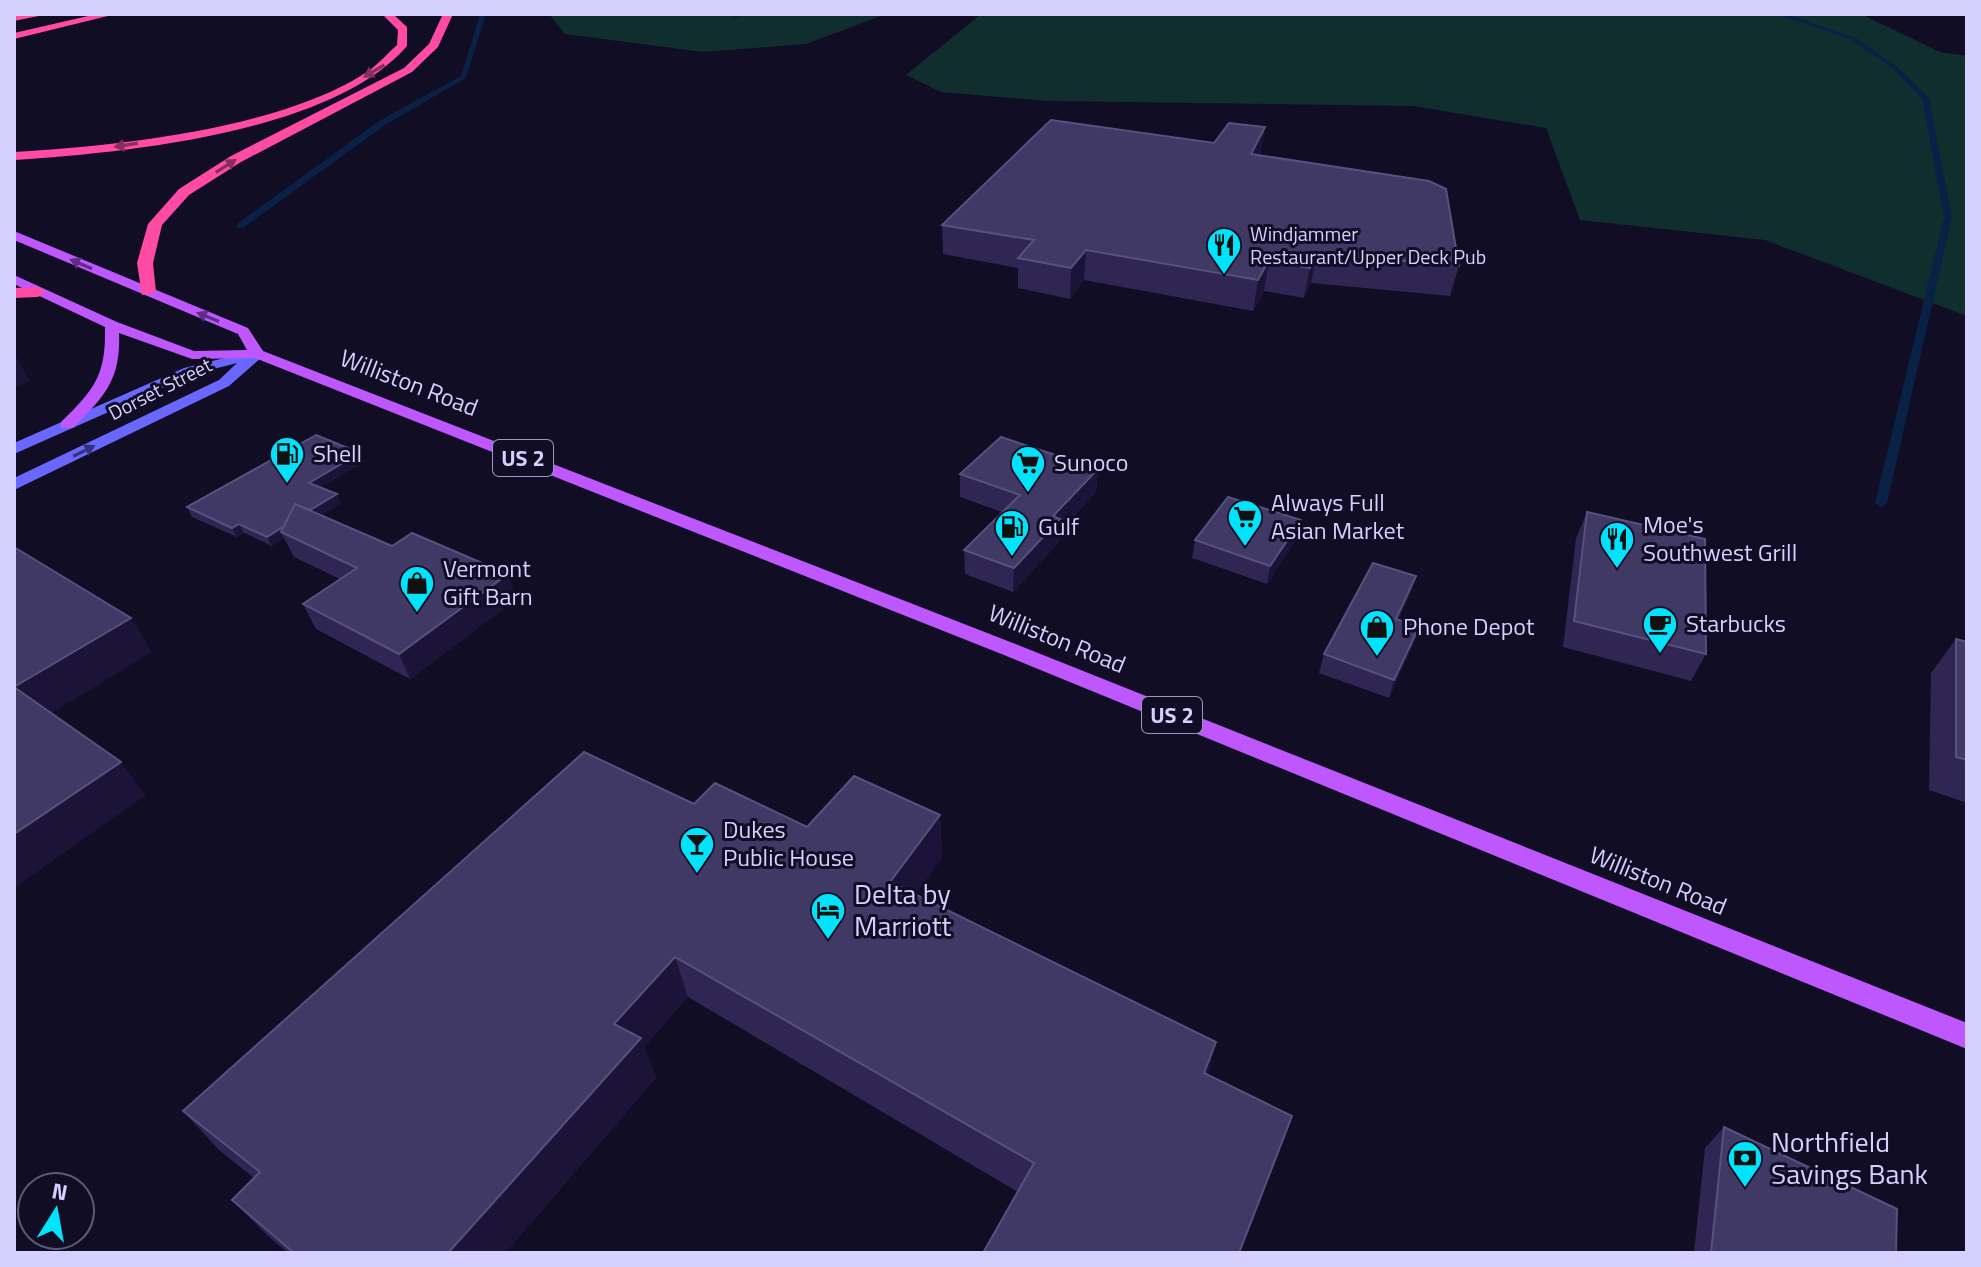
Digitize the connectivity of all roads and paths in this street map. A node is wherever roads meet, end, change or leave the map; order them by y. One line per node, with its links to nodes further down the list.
1 (35, 14): 6 (highway)
2 (111, 14): 7 (highway)
3 (131, 14): 7 (highway)
4 (387, 14): 9 (highway, one-way to 9)
5 (448, 14): 13 (highway, one-way to 5)
6 (14, 18)
7 (35, 31): 8 (highway)
8 (14, 36)
9 (14, 156)
10 (14, 235): 13 (main road, Williston Road / US 2, one-way to 10)
11 (14, 279): 12 (main road, Williston Road / US 2)
12 (38, 292): 14 (highway); 15 (main road, Williston Road / US 2)
13 (148, 292): 16 (main road, Williston Road / US 2, one-way to 13)
14 (14, 293)
15 (112, 325): 16 (main road, Williston Road / US 2); 17 (main road)
16 (257, 354): 17 (main road, Dorset Street); 19 (main road, Dorset Street, one-way to 16); 20 (main road, Williston Road / US 2)
17 (67, 425): 18 (main road, Dorset Street)
18 (14, 449)
19 (14, 485)
20 (1967, 1036)

